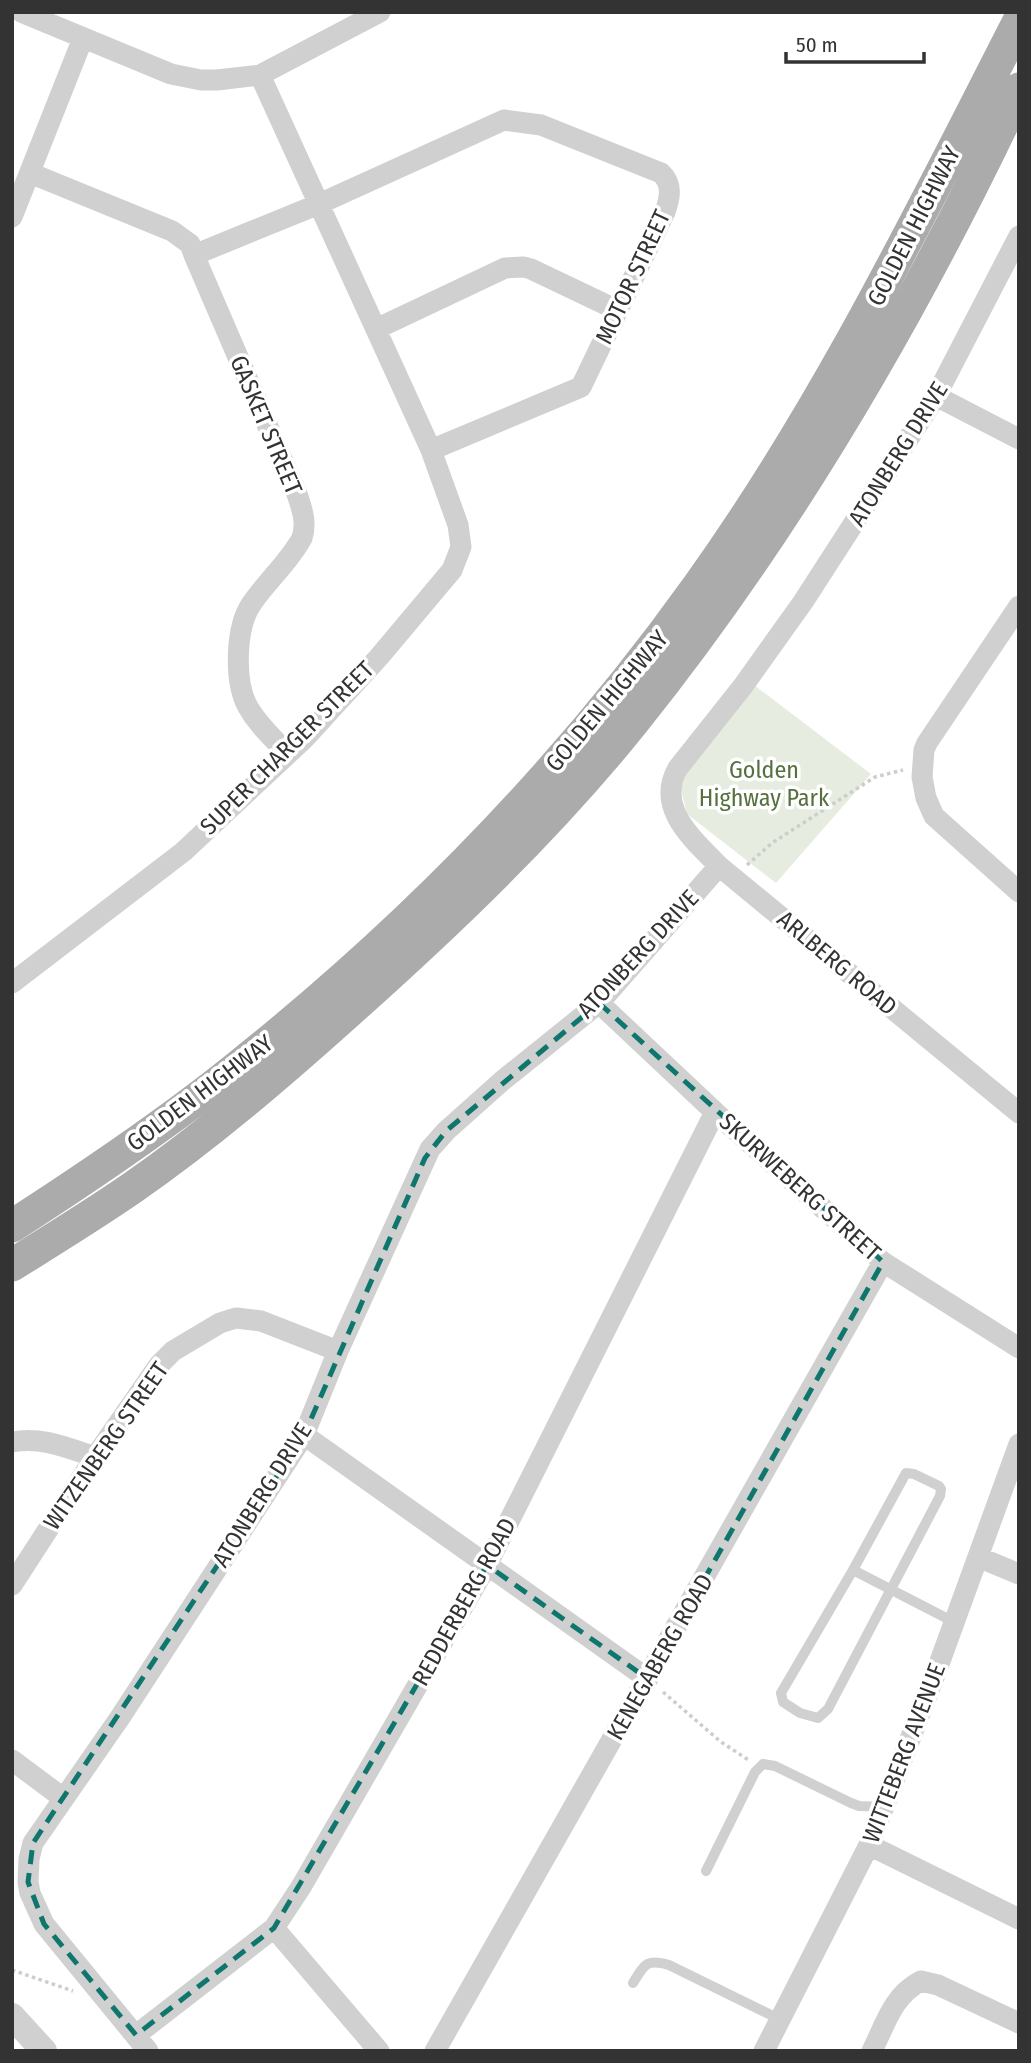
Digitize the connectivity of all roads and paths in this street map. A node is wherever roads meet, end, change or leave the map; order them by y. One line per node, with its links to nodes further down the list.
1 (20, 12): 4 (street)
2 (380, 12): 5 (street)
3 (1019, 21): 27 (main road, GOLDEN HIGHWAY)
4 (83, 38): 5 (street); 7 (street)
5 (260, 75): 8 (street, SUPER CHARGER STREET)
6 (1019, 89): 29 (main road, GOLDEN HIGHWAY)
7 (30, 173): 9 (street); 11 (street, GASKET STREET)
8 (319, 204): 11 (street, MOTOR STREET); 12 (street, MOTOR STREET); 13 (street, SUPER CHARGER STREET)
9 (12, 217)
10 (1019, 236): 14 (street, ATONBERG DRIVE)
11 (194, 256): 18 (street, GASKET STREET)
12 (617, 310): 13 (street); 16 (street, MOTOR STREET)
13 (376, 329): 16 (street, SUPER CHARGER STREET)
14 (936, 396): 15 (street); 20 (street, ATONBERG DRIVE)
15 (1019, 439)
16 (431, 450): 18 (street, SUPER CHARGER STREET)
17 (1019, 606): 19 (street)
18 (287, 753): 23 (street, SUPER CHARGER STREET)
19 (922, 765): 21 (path); 22 (street)
20 (671, 800): 21 (street, ARLBERG ROAD)
21 (726, 872): 24 (street, ATONBERG DRIVE); 26 (street, ARLBERG ROAD)
22 (1019, 892)
23 (12, 983)
24 (599, 1003): 25 (street, SKURWEBERG STREET); 31 (street, ATONBERG DRIVE)
25 (715, 1112): 28 (street, SKURWEBERG STREET); 37 (street, REDDERBERG ROAD)
26 (1019, 1113)
27 (12, 1226)
28 (883, 1262): 30 (street, SKURWEBERG STREET); 43 (street, KENEGABERG ROAD)
29 (12, 1265)
30 (1019, 1348)
31 (338, 1351): 32 (street, ATONBERG DRIVE); 35 (street, WITZENBERG STREET)
32 (304, 1435): 37 (street); 46 (street, ATONBERG DRIVE)
33 (12, 1442): 35 (street)
34 (1019, 1444): 36 (street, WITTEBERG AVENUE)
35 (95, 1457): 40 (street, WITZENBERG STREET)
36 (978, 1557): 39 (street); 42 (street, WITTEBERG AVENUE)
37 (487, 1565): 43 (street); 51 (street, REDDERBERG ROAD)
38 (853, 1570): 41 (lane); 41 (lane); 41 (lane)
39 (1019, 1574)
40 (12, 1585)
41 (891, 1589): 42 (lane)
42 (954, 1622): 47 (street, WITTEBERG AVENUE)
43 (648, 1679): 45 (path); 61 (street, KENEGABERG ROAD)
44 (12, 1760): 46 (street)
45 (759, 1766): 47 (lane); 49 (lane)
46 (63, 1798): 54 (street, ATONBERG DRIVE)
47 (884, 1807): 48 (street, WITTEBERG AVENUE)
48 (869, 1845): 50 (street); 56 (street, WITTEBERG AVENUE)
49 (706, 1871)
50 (1019, 1919)
51 (274, 1928): 58 (street, REDDERBERG ROAD); 60 (street)
52 (12, 1970): 54 (path)
53 (633, 1983): 56 (lane)
54 (108, 2003): 58 (street, ATONBERG DRIVE)
55 (12, 2016): 59 (street)
56 (779, 2019): 62 (street, WITTEBERG AVENUE)
57 (1019, 2023): 63 (street)
58 (142, 2043)
59 (44, 2051)
60 (379, 2051)
61 (435, 2051)
62 (764, 2051)
63 (872, 2051)

